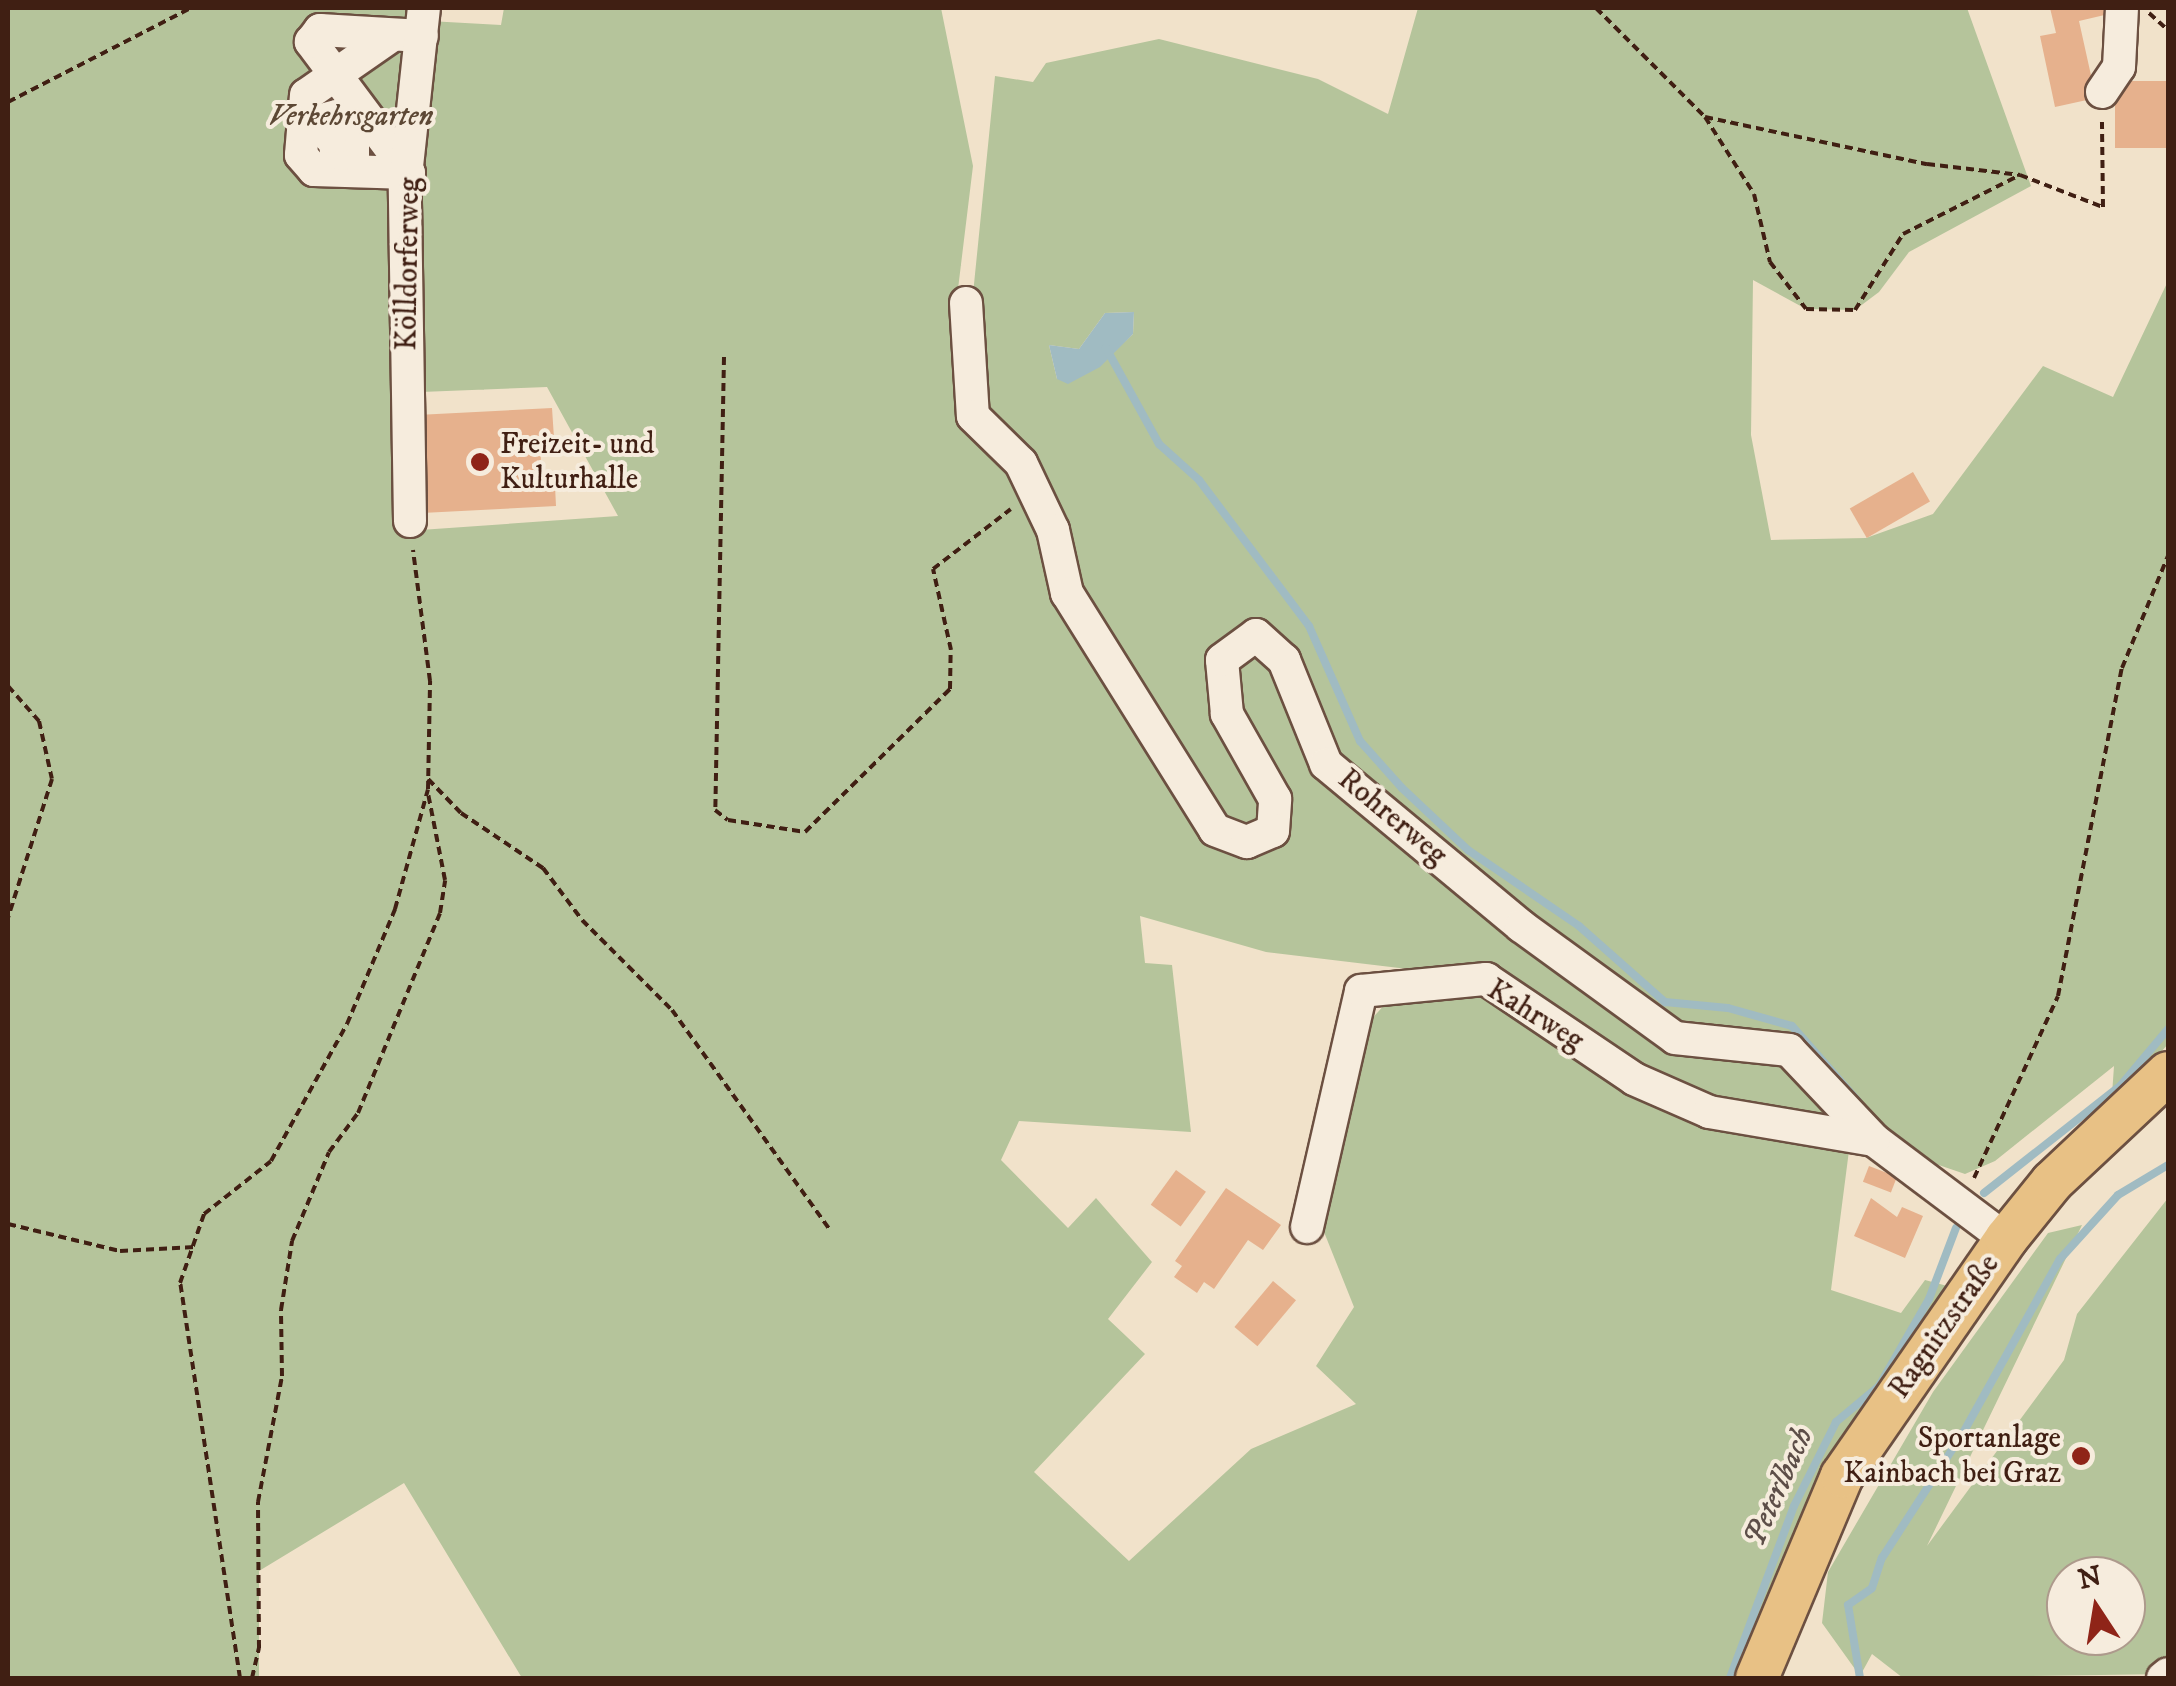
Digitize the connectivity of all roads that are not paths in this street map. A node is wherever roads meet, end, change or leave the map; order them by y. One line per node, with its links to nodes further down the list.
1 (2122, 8): 4 (lane)
2 (412, 27): 3 (lane); 3 (lane); 5 (lane, Kölldorferweg)
3 (336, 75): 5 (lane); 5 (lane)
4 (2102, 92)
5 (409, 172): 7 (lane, Kölldorferweg)
6 (966, 303): 9 (lane, Rohrerweg)
7 (410, 520)
8 (2168, 1073): 11 (main road, Ragnitzstraße)
9 (1874, 1140): 10 (lane, Kahrweg); 11 (lane, Rohrerweg)
10 (1307, 1227)
11 (2006, 1239): 12 (main road, Ragnitzstraße)
12 (1757, 1678)

